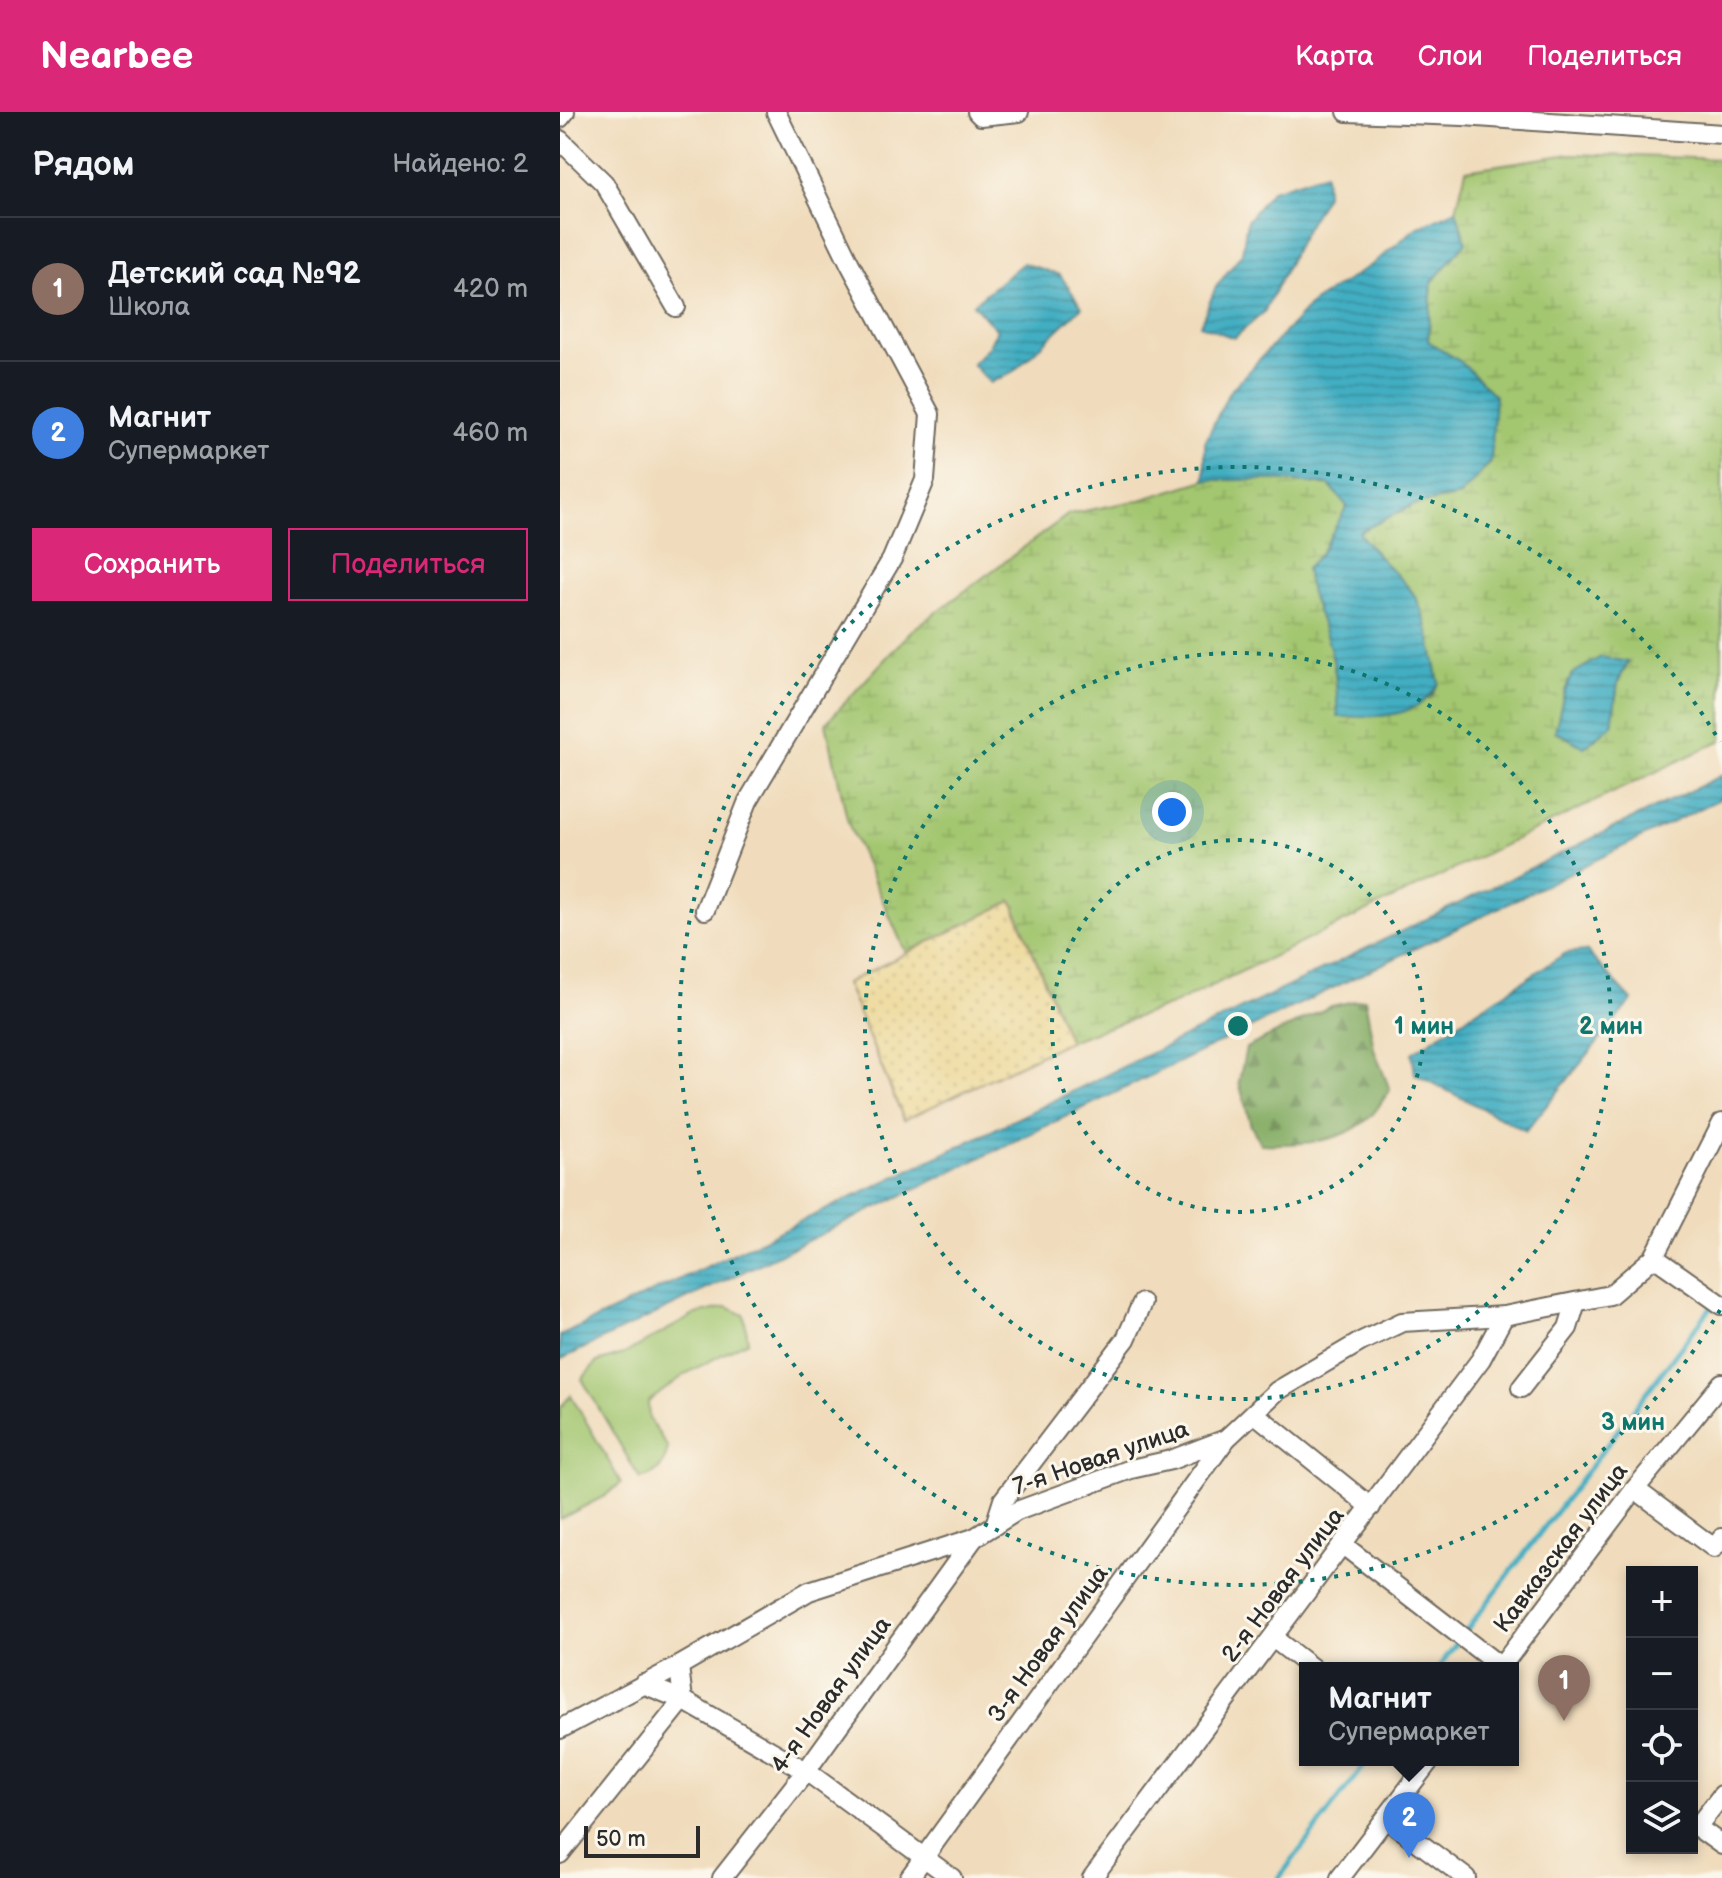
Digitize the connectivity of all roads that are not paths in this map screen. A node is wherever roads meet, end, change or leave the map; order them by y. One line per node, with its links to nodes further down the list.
1 (565, 112): 6 (street)
2 (776, 112): 10 (street)
3 (977, 112): 4 (street)
4 (1019, 112)
5 (1347, 112): 7 (street)
6 (560, 118)
7 (1722, 134)
8 (560, 140): 9 (street)
9 (676, 307)
10 (705, 910)
11 (1722, 1123): 12 (street)
12 (1654, 1257): 13 (street, 7-я Новая улица); 15 (street)
13 (1576, 1302): 16 (street, 7-я Новая улица); 18 (street)
14 (1142, 1303): 23 (street)
15 (1722, 1305)
16 (1504, 1316): 19 (street, 7-я Новая улица); 22 (street, 2-я Новая улица)
17 (1722, 1383): 21 (street, Кавказская улица)
18 (1521, 1388)
19 (1254, 1413): 20 (street, 7-я Новая улица); 22 (street)
20 (1226, 1439): 23 (street, 7-я Новая улица); 41 (street, 3-я Новая улица)
21 (1635, 1489): 26 (street); 30 (street, Кавказская улица)
22 (1371, 1507): 25 (street, 2-я Новая улица)
23 (995, 1525): 24 (street, 7-я Новая улица)
24 (974, 1538): 31 (street, 7-я Новая улица); 36 (street, 4-я Новая улица)
25 (1343, 1545): 27 (street, 2-я Новая улица); 29 (street)
26 (1719, 1546)
27 (1273, 1638): 28 (street); 45 (street, 2-я Новая улица)
28 (1304, 1662)
29 (1493, 1662)
30 (1505, 1662)
31 (679, 1666): 32 (street, 7-я Новая улица); 33 (street)
32 (643, 1684): 33 (street); 34 (street, 7-я Новая улица)
33 (683, 1700): 36 (street); 40 (street)
34 (560, 1729)
35 (1425, 1766): 38 (street)
36 (806, 1771): 41 (street); 42 (street, 4-я Новая улица)
37 (1722, 1795): 39 (street)
38 (1386, 1818): 46 (street); 47 (street)
39 (1722, 1845)
40 (560, 1854)
41 (924, 1858): 43 (street, 3-я Новая улица); 44 (street)
42 (722, 1878)
43 (909, 1878)
44 (952, 1878)
45 (1092, 1878)
46 (1340, 1878)
47 (1466, 1878)

